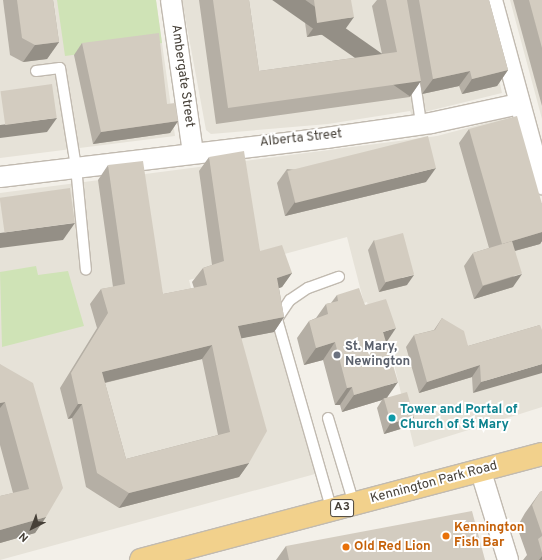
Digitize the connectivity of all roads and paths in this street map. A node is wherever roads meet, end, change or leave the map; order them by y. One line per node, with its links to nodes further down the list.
1 (171, 0): 7 (street, Ambergate Street)
2 (492, 0): 5 (street)
3 (411, 62): 6 (lane)
4 (36, 70): 8 (lane)
5 (519, 104): 6 (street, Alberta Street); 10 (street)
6 (421, 124): 7 (street, Alberta Street)
7 (192, 152): 8 (street, Alberta Street)
8 (76, 167): 9 (street, Alberta Street); 11 (lane)
9 (0, 177)
10 (542, 184)
11 (86, 270)
12 (339, 277): 17 (lane)
13 (328, 418): 16 (lane)
14 (542, 454): 15 (highway, Kennington Park Road / A3)
15 (481, 472): 16 (highway, Kennington Park Road / A3); 19 (street)
16 (354, 504): 17 (highway, Kennington Park Road / A3)
17 (332, 511): 18 (highway, Kennington Park Road / A3)
18 (141, 560)
19 (508, 560)

